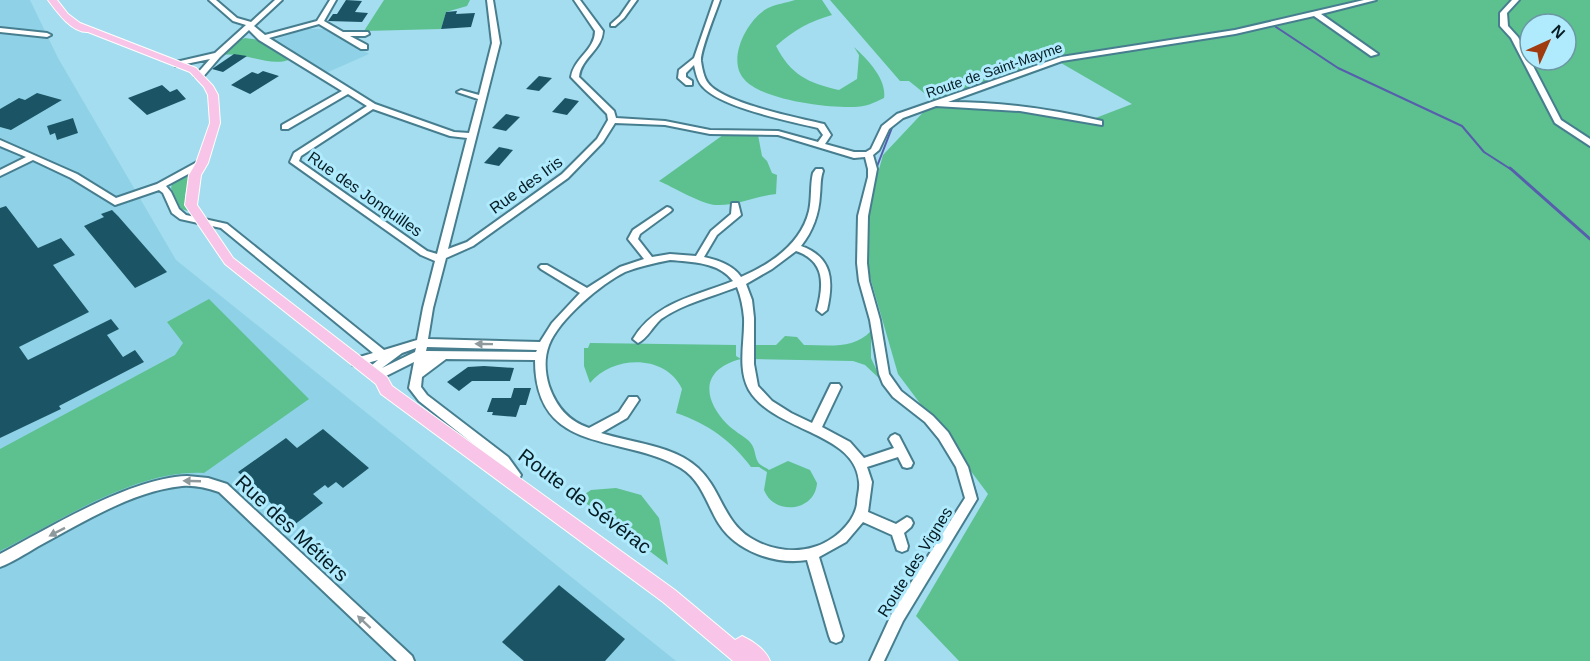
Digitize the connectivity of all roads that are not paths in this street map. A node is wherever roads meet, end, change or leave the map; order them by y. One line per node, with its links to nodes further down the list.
1 (52, 0): 25 (main road)
2 (212, 0): 13 (street)
3 (279, 0): 13 (street)
4 (490, 0): 30 (street)
5 (577, 0): 14 (street)
6 (634, 0): 14 (street)
7 (717, 0): 24 (street)
8 (1373, 0): 11 (street, Route de Saint-Mayme)
9 (1516, 0): 38 (street)
10 (331, 3): 12 (street)
11 (1315, 13): 22 (street); 31 (street, Route de Saint-Mayme)
12 (320, 22): 17 (street); 20 (street)
13 (250, 25): 16 (street); 20 (street)
14 (598, 29): 33 (street)
15 (0, 30): 19 (street)
16 (241, 34): 20 (street); 23 (street)
17 (340, 34): 18 (street); 21 (street)
18 (365, 34)
19 (47, 35)
20 (264, 39): 28 (street)
21 (364, 46)
22 (1374, 54)
23 (217, 55): 25 (street); 26 (street)
24 (697, 59): 27 (street); 39 (street)
25 (185, 68): 26 (main road)
26 (202, 71): 42 (main road)
27 (689, 83)
28 (347, 91): 32 (street); 35 (street)
29 (461, 92): 30 (street)
30 (482, 98): 36 (street)
31 (939, 104): 34 (street); 40 (street, Route de Saint-Mayme)
32 (372, 106): 36 (street); 50 (street, Rue des Jonquilles)
33 (612, 120): 39 (street); 50 (street, Rue des Iris)
34 (1099, 123)
35 (285, 126)
36 (472, 136): 50 (street)
37 (0, 143): 41 (street)
38 (1590, 143)
39 (821, 144): 40 (street)
40 (868, 154): 83 (street, Route des Vignes)
41 (33, 156): 44 (street); 45 (street)
42 (202, 163): 45 (street); 48 (main road)
43 (819, 171): 49 (street)
44 (0, 173)
45 (160, 186): 48 (street)
46 (735, 205): 51 (street)
47 (667, 210): 52 (street)
48 (198, 214): 61 (street); 63 (main road, Route de Sévérac)
49 (795, 247): 54 (street); 56 (street)
50 (442, 255): 58 (street)
51 (699, 258): 52 (street); 54 (street)
52 (649, 260): 55 (street)
53 (543, 267): 55 (street)
54 (741, 282): 57 (street); 68 (street)
55 (586, 292): 60 (street)
56 (822, 310)
57 (638, 339)
58 (420, 349): 59 (street); 60 (street, one-way to 58); 62 (street); 64 (street); 65 (street)
59 (400, 350): 61 (street); 65 (street)
60 (541, 351): 62 (street); 69 (street)
61 (380, 354): 63 (street)
62 (444, 356): 64 (street)
63 (357, 362): 65 (main road, Route de Sévérac)
64 (417, 375): 74 (street)
65 (376, 376): 74 (main road, Route de Sévérac); 81 (main road, Route de Sévérac)
66 (835, 387): 68 (street)
67 (633, 400): 69 (street)
68 (816, 427): 73 (street)
69 (588, 434): 77 (street)
70 (895, 439): 71 (street)
71 (901, 451): 72 (street); 73 (street)
72 (908, 463)
73 (860, 464): 75 (street)
74 (515, 475): 82 (main road, Route de Sévérac)
75 (861, 515): 76 (street); 77 (street)
76 (902, 546)
77 (812, 554): 79 (street)
78 (0, 561): 80 (street, Rue des Métiers, one-way to 78)
79 (836, 636)
80 (407, 661)
81 (747, 661)
82 (761, 661)
83 (877, 661)

